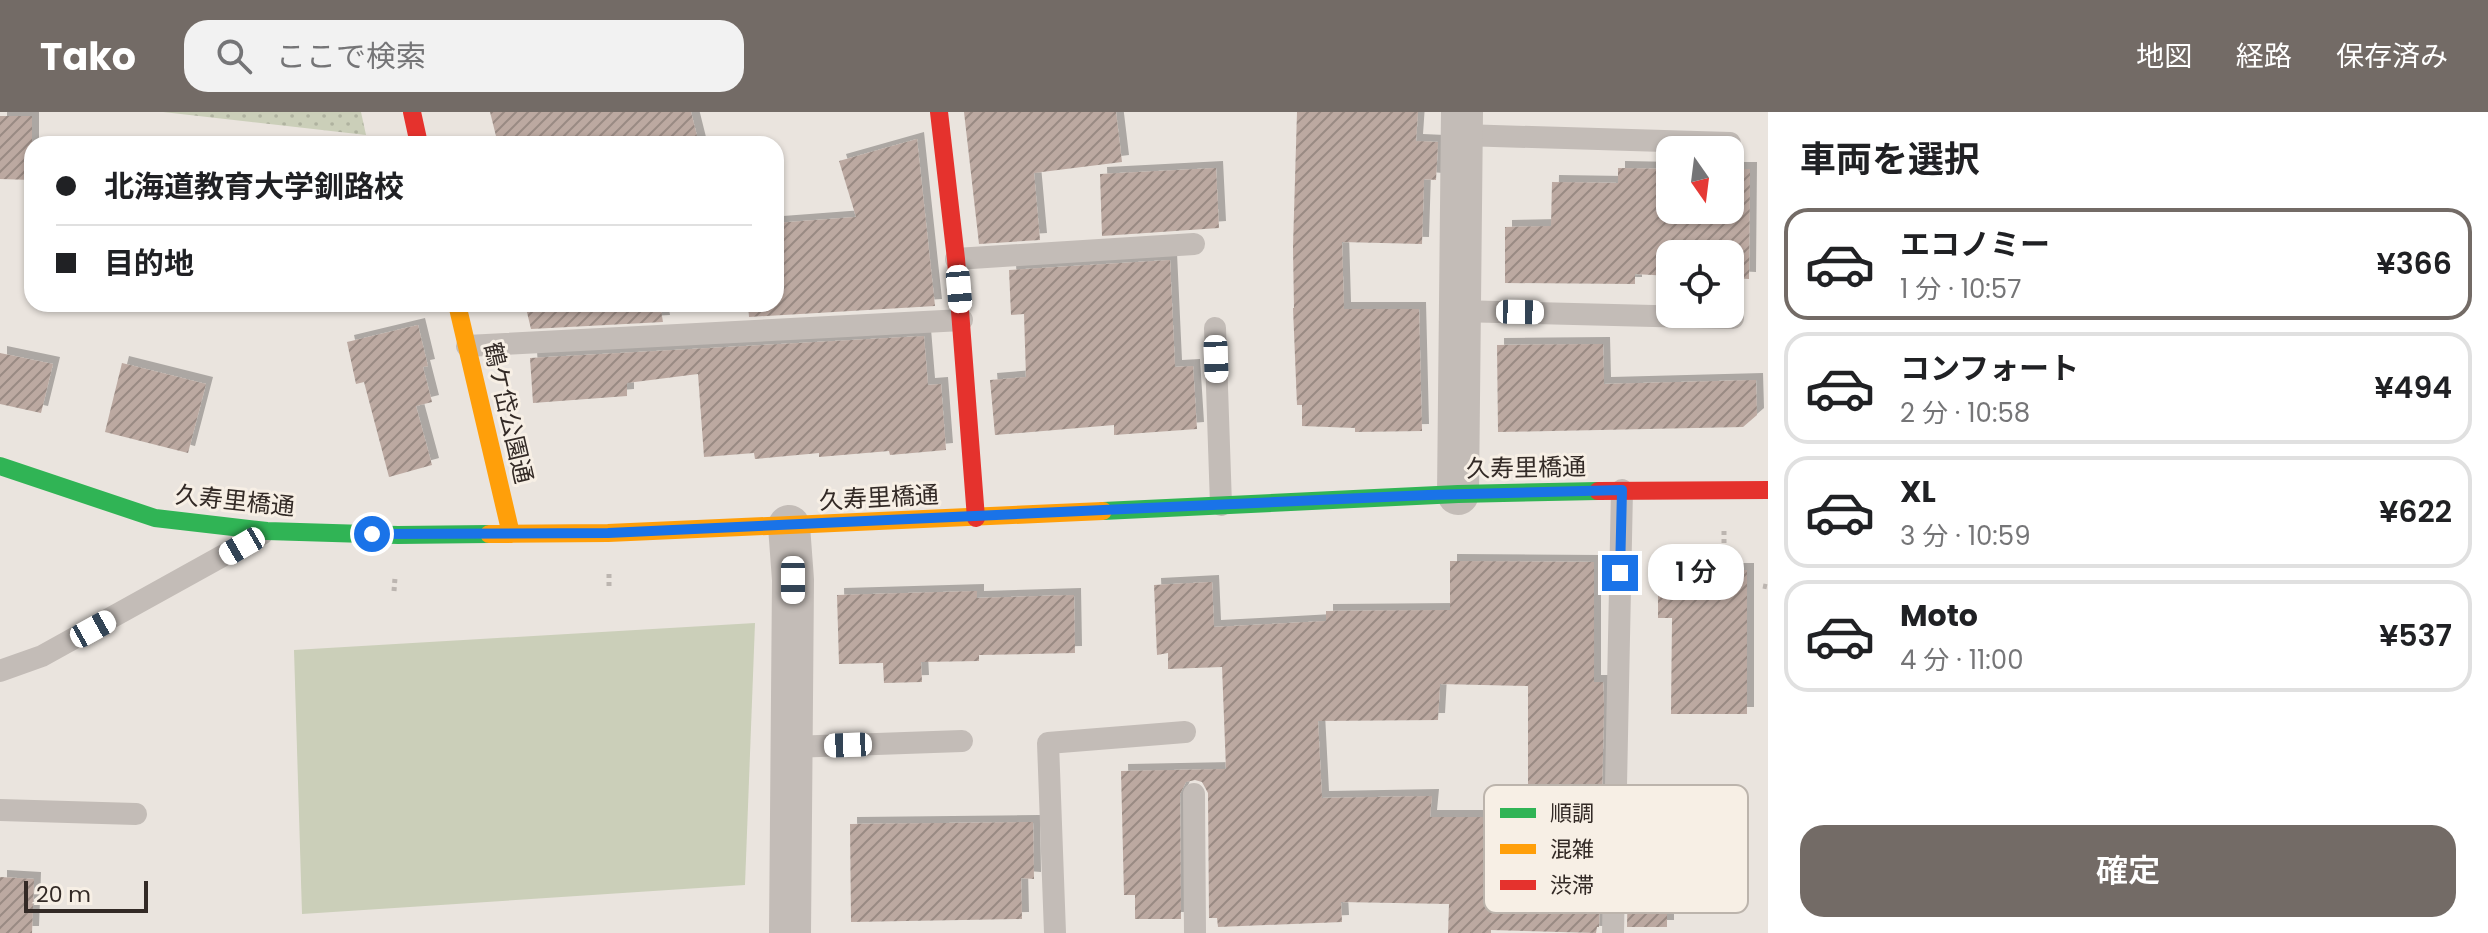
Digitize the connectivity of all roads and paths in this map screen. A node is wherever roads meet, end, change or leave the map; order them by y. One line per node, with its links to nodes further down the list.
1 (412, 112): 4 (street)
2 (939, 112): 7 (street)
3 (1462, 124): 5 (lane); 8 (street)
4 (417, 136)
5 (1656, 138)
6 (1194, 244): 7 (lane)
7 (956, 259): 11 (street)
8 (1459, 311): 10 (lane); 17 (street)
9 (459, 312): 13 (street, 鶴ケ岱公園通)
10 (1656, 316)
11 (962, 320): 13 (lane); 19 (street)
12 (1215, 328): 18 (lane)
13 (467, 346): 22 (street, 鶴ケ岱公園通)
14 (0, 466): 21 (street, 久寿里橋通)
15 (1622, 490): 16 (street, 久寿里橋通); 17 (street, 久寿里橋通); 27 (lane)
16 (1768, 490)
17 (1458, 494): 18 (street, 久寿里橋通)
18 (1221, 505): 19 (street, 久寿里橋通)
19 (976, 518): 20 (street, 久寿里橋通)
20 (789, 526): 22 (street, 久寿里橋通); 26 (street)
21 (267, 531): 22 (street, 久寿里橋通); 23 (lane)
22 (511, 534)
23 (0, 671)
24 (1185, 732): 33 (lane)
25 (962, 741): 26 (lane)
26 (791, 747): 32 (street)
27 (1616, 785)
28 (1194, 794): 34 (lane)
29 (0, 810): 30 (lane)
30 (136, 814)
31 (1613, 913): 35 (lane)
32 (790, 933)
33 (1055, 933)
34 (1195, 933)
35 (1613, 933)

